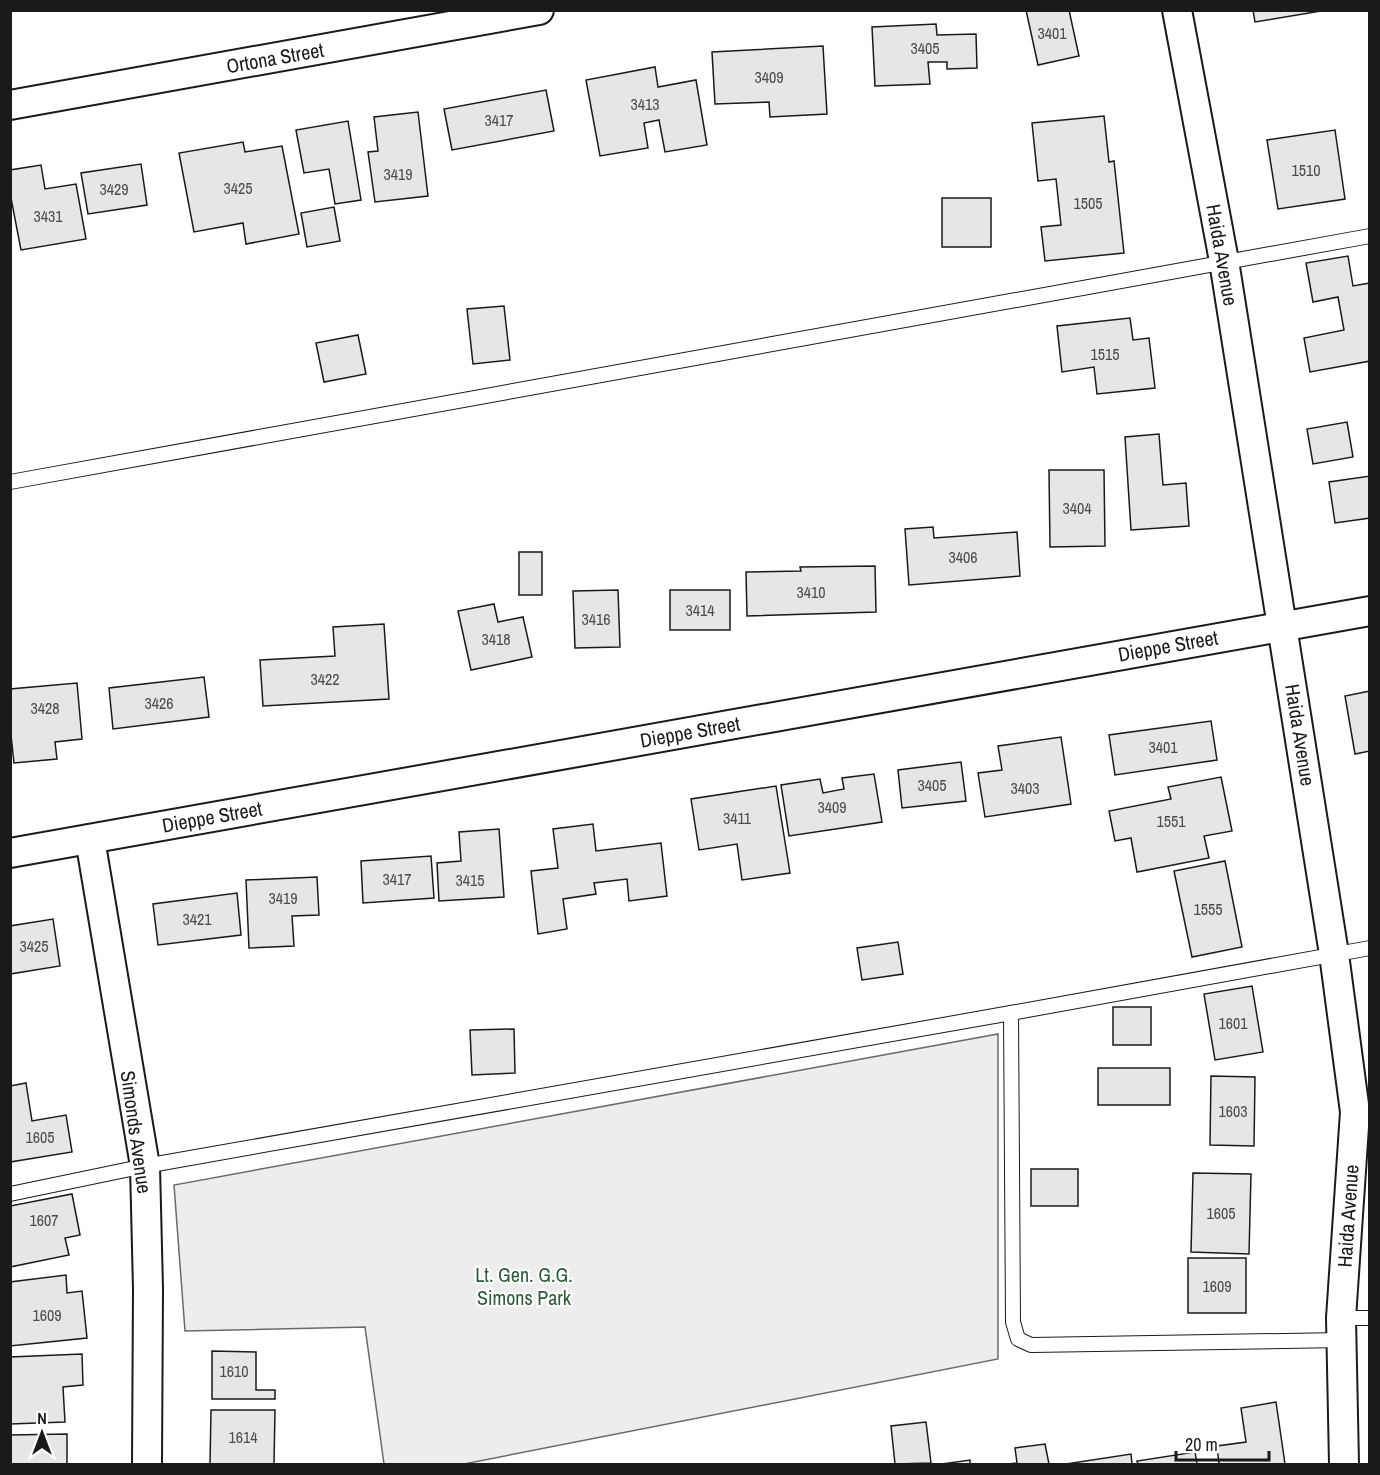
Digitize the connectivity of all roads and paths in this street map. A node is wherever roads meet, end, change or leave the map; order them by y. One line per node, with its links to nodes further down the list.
1 (539, 10): 3 (street, Ortona Street)
2 (1177, 10): 5 (street, Haida Avenue)
3 (10, 105)
4 (1370, 236): 5 (lane)
5 (1224, 261): 6 (lane); 8 (street, Haida Avenue)
6 (10, 482)
7 (1370, 611): 8 (street, Dieppe Street)
8 (1282, 626): 9 (street, Dieppe Street); 12 (street, Haida Avenue)
9 (90, 839): 10 (street, Dieppe Street); 15 (street, Simonds Avenue)
10 (10, 853)
11 (1370, 948): 12 (lane)
12 (1334, 954): 13 (lane); 14 (street, Haida Avenue)
13 (1011, 1013): 15 (lane); 18 (lane)
14 (1362, 1112): 18 (street, Haida Avenue)
15 (145, 1166): 16 (lane); 19 (street, Simonds Avenue)
16 (10, 1194)
17 (1370, 1318): 18 (lane)
18 (1341, 1329): 20 (street, Haida Avenue)
19 (147, 1464)
20 (1344, 1464)

